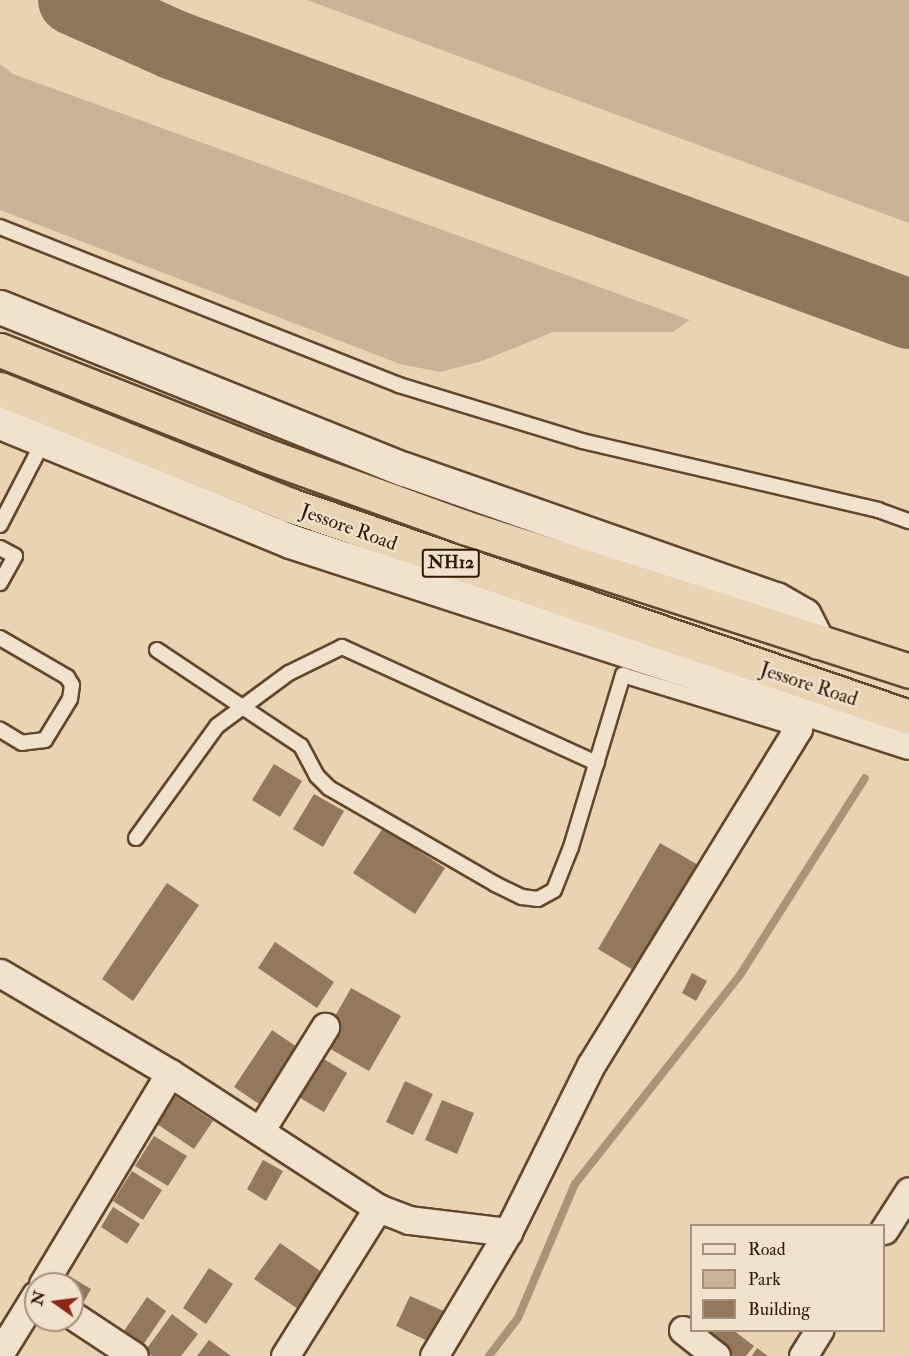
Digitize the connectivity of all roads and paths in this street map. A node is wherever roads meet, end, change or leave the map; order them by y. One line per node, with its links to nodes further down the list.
1 (0, 227): 7 (lane)
2 (0, 307): 12 (street)
3 (0, 350): 12 (highway, NH12)
4 (0, 389): 15 (highway, Jessore Road / NH12)
5 (0, 422): 6 (street)
6 (44, 440): 8 (lane); 15 (street)
7 (909, 521)
8 (0, 525)
9 (0, 548): 10 (lane)
10 (0, 583)
11 (0, 638): 18 (lane)
12 (818, 642): 14 (highway, NH12)
13 (157, 650): 16 (lane)
14 (909, 671)
15 (797, 706): 17 (highway, Jessore Road / NH12); 19 (street); 20 (lane); 29 (street)
16 (241, 708): 20 (lane); 20 (lane); 21 (lane)
17 (909, 717)
18 (0, 729)
19 (909, 742)
20 (597, 763)
21 (136, 838)
22 (0, 973): 24 (street)
23 (325, 1027): 25 (street)
24 (170, 1073): 25 (street); 30 (street)
25 (260, 1131): 27 (street)
26 (909, 1191): 28 (street)
27 (378, 1208): 29 (street); 37 (street)
28 (885, 1228)
29 (508, 1232): 38 (street)
30 (50, 1272)
31 (24, 1315): 35 (street)
32 (84, 1323): 36 (street)
33 (683, 1330): 39 (street)
34 (818, 1332): 40 (street)
35 (0, 1353)
36 (134, 1356)
37 (285, 1356)
38 (434, 1356)
39 (716, 1356)
40 (803, 1356)

